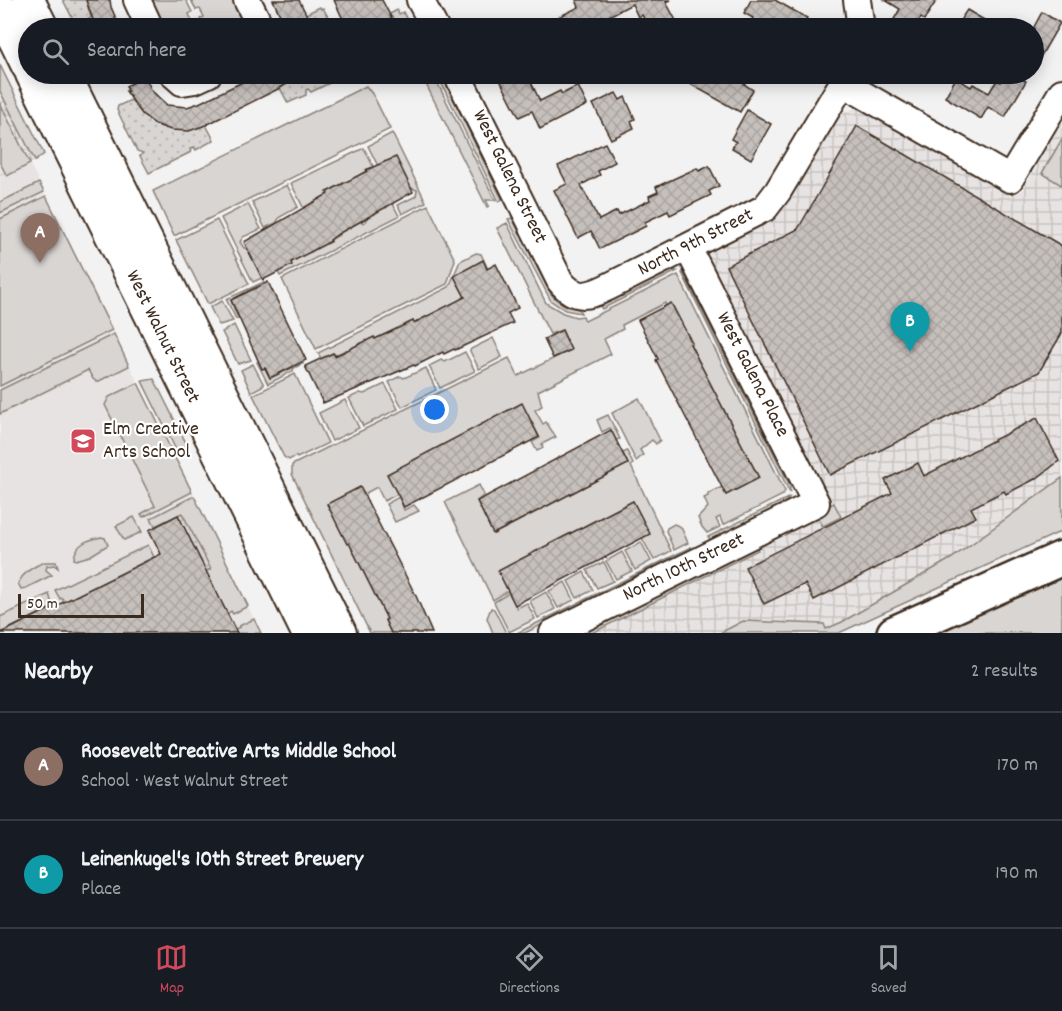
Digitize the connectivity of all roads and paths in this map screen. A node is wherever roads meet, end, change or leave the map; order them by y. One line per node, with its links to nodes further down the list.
1 (28, 0): 7 (main road)
2 (137, 0): 8 (street)
3 (247, 0): 9 (street)
4 (420, 0): 10 (street)
5 (857, 0): 11 (street)
6 (0, 9): 12 (main road, West Walnut Street)
7 (37, 18)
8 (145, 18)
9 (256, 18)
10 (430, 18)
11 (860, 18)
12 (18, 32)
13 (56, 84): 23 (main road, West Walnut Street)
14 (56, 84): 24 (main road, West Walnut Street)
15 (462, 84): 20 (street, West Galena Street)
16 (841, 84): 19 (street, North 9th Street)
17 (855, 84): 18 (street)
18 (1062, 92)
19 (688, 248): 20 (street, North 9th Street); 21 (street, West Galena Place)
20 (560, 281)
21 (816, 503): 25 (street, North 10th Street)
22 (1062, 558): 26 (highway)
23 (308, 633)
24 (340, 633)
25 (553, 633)
26 (894, 633)

